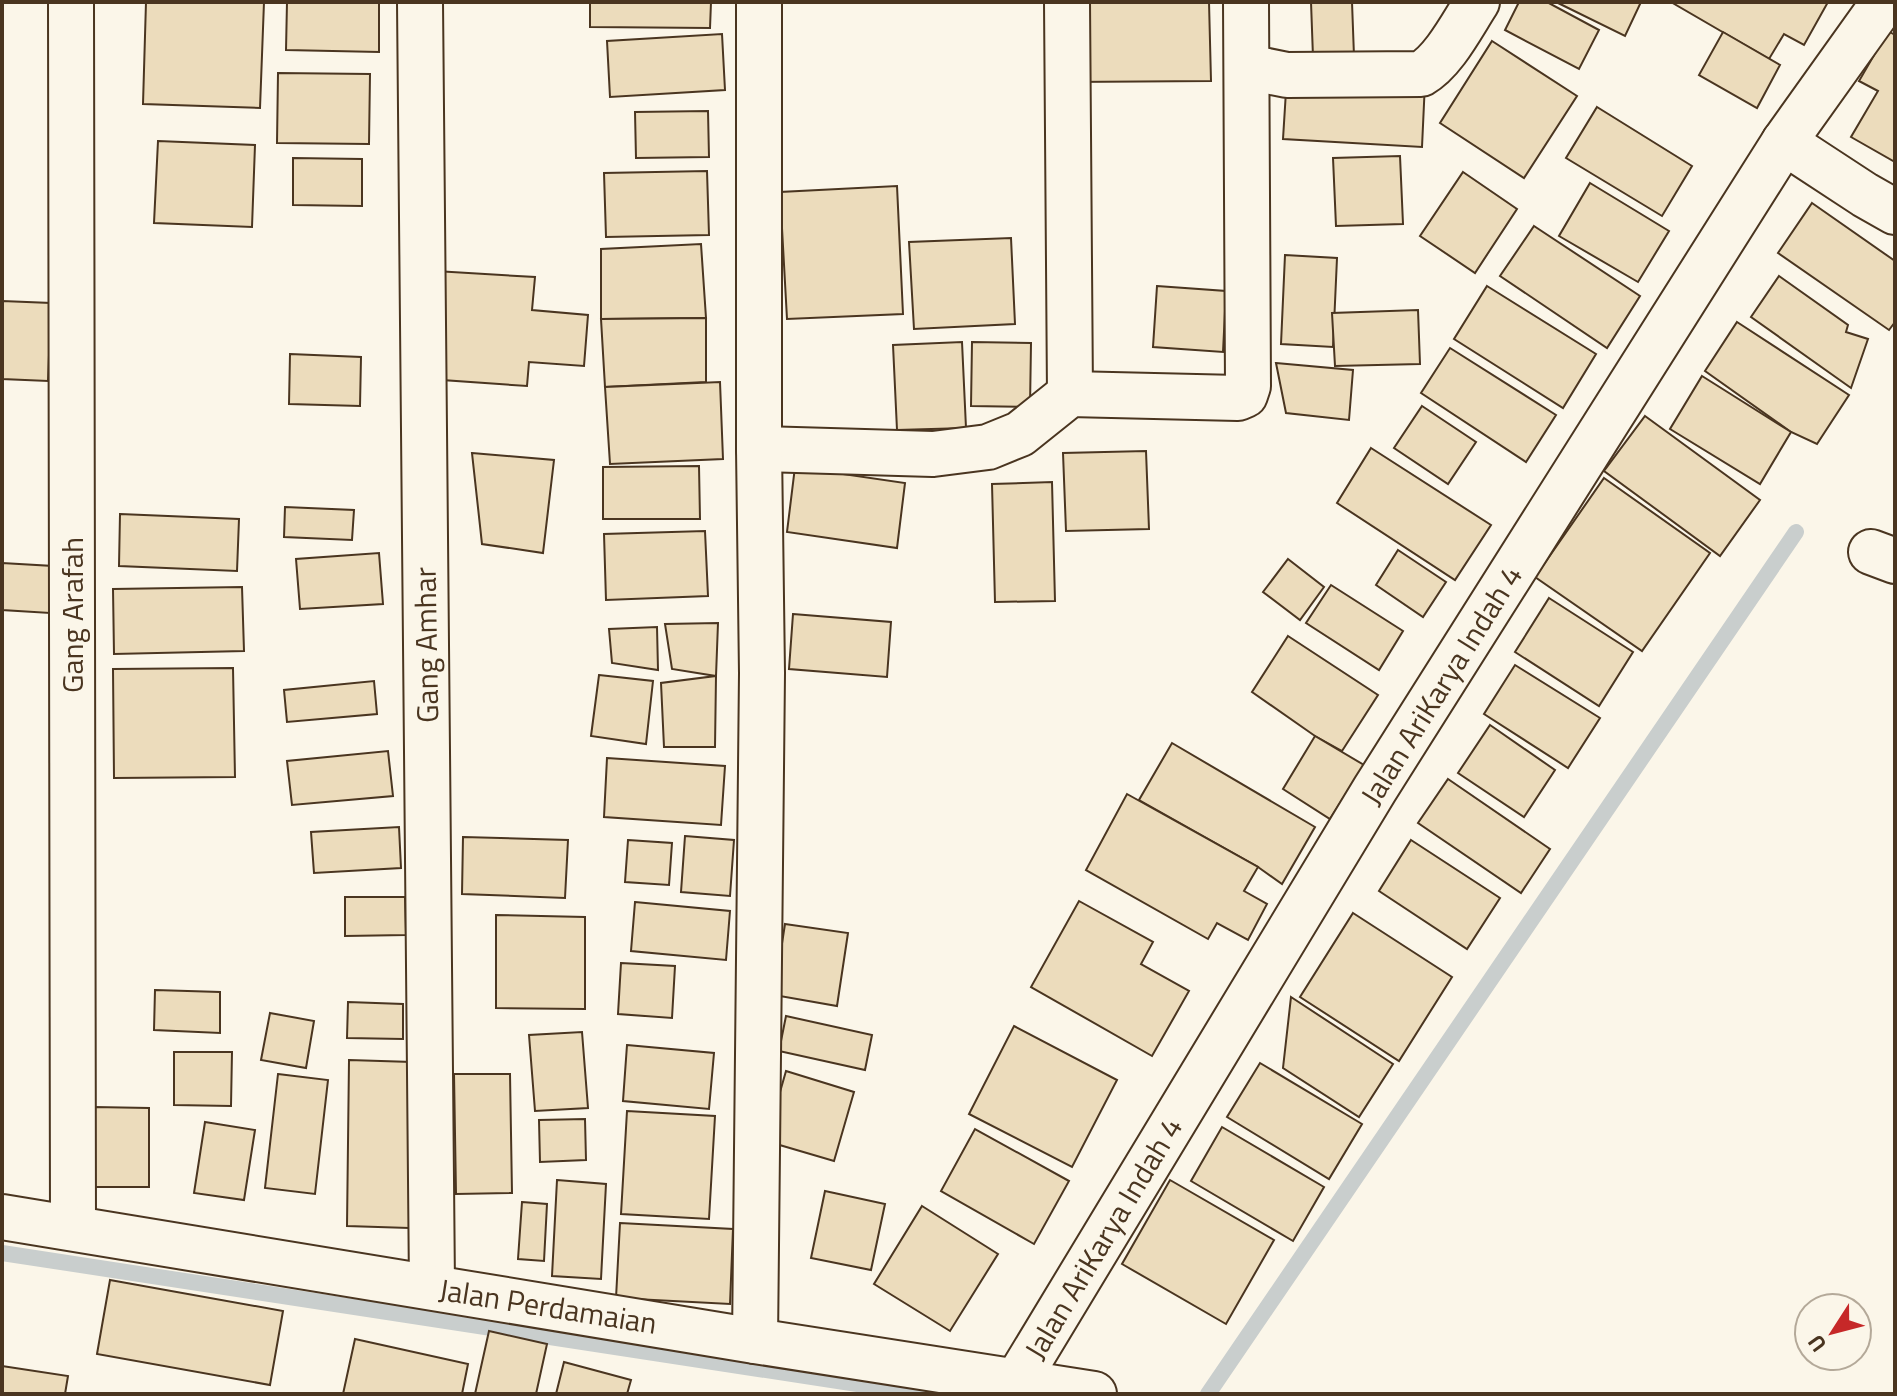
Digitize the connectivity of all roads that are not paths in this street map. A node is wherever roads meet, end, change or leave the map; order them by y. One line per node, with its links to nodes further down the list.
1 (71, 2): 14 (street, Gang Arafah)
2 (420, 2): 15 (street, Gang Amhar)
3 (759, 2): 12 (street)
4 (1067, 2): 11 (street)
5 (1246, 2): 8 (street)
6 (1477, 2): 8 (street)
7 (1884, 2): 9 (street, Jalan AriKarya Indah 4)
8 (1247, 67): 11 (street)
9 (1784, 142): 10 (street); 17 (street, Jalan AriKarya Indah 4)
10 (1895, 212)
11 (1070, 394): 12 (street)
12 (759, 449): 16 (street)
13 (2, 1217): 14 (street, Jalan Perdamaian)
14 (73, 1228): 15 (street, Jalan Perdamaian)
15 (432, 1287): 16 (street, Jalan Perdamaian)
16 (755, 1341): 17 (street, Jalan Perdamaian)
17 (1017, 1381): 18 (street, Jalan Perdamaian)
18 (1094, 1394)

